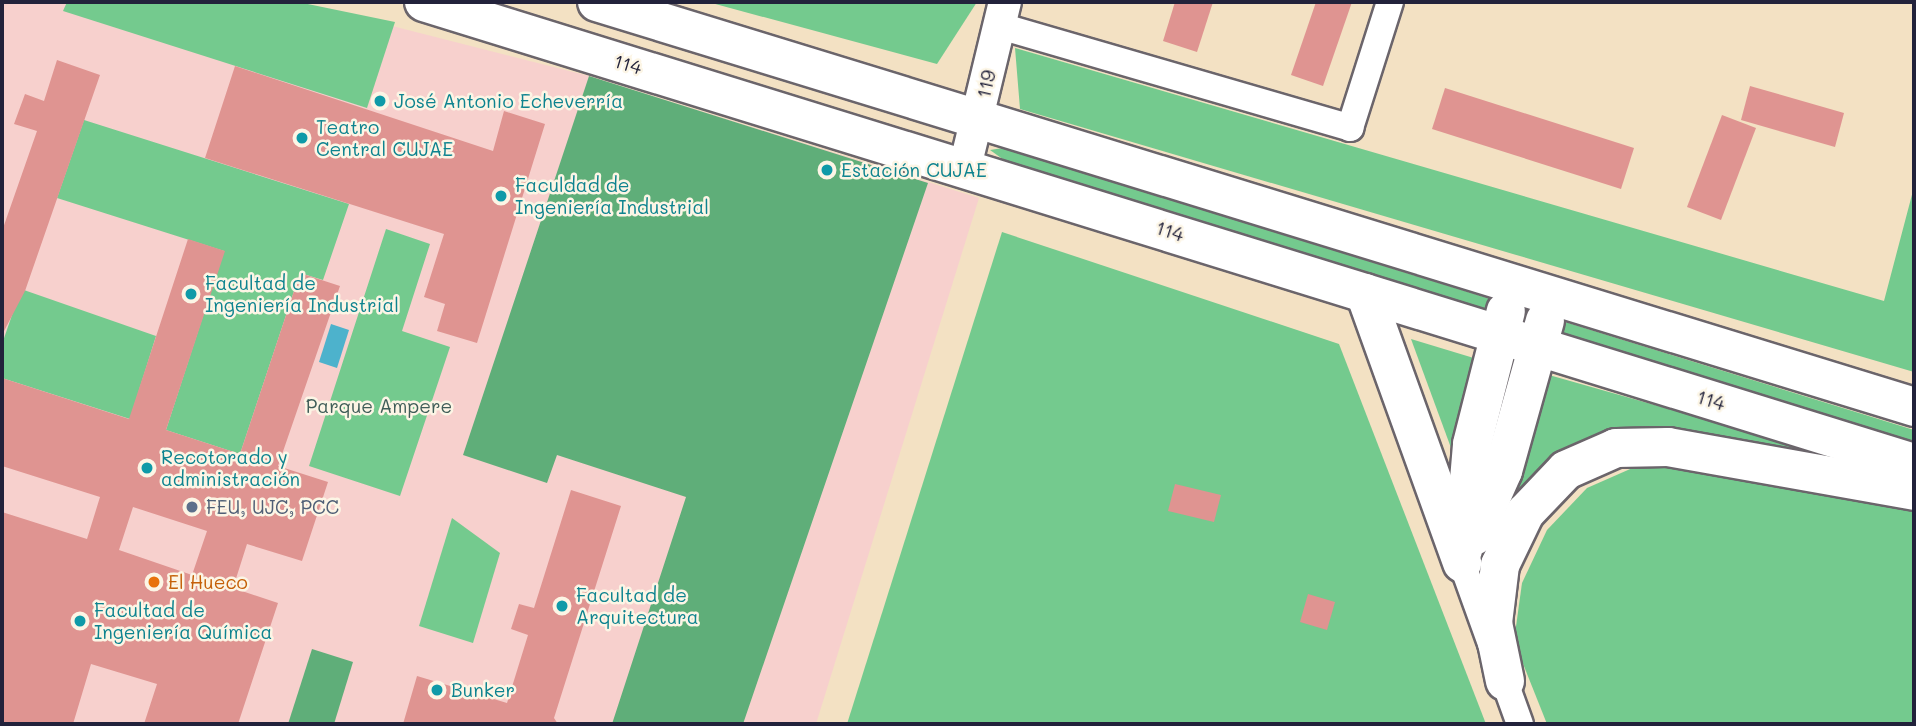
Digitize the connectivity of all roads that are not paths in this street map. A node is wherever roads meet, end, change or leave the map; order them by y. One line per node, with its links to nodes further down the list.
1 (424, 2): 6 (highway, 114)
2 (597, 2): 5 (highway)
3 (1390, 2): 4 (street)
4 (1002, 14): 5 (street, 119)
5 (978, 116): 6 (street, 119); 7 (highway)
6 (965, 167): 8 (highway, 114)
7 (1514, 283): 9 (highway); 10 (highway)
8 (1365, 293): 10 (highway, 114); 15 (highway)
9 (1552, 295): 11 (highway); 12 (highway)
10 (1499, 334): 11 (highway, 114); 15 (highway)
11 (1537, 346): 13 (highway, 114); 15 (highway)
12 (1914, 407)
13 (1914, 463)
14 (1914, 491): 16 (highway)
15 (1462, 563): 16 (street)
16 (1505, 681): 17 (street)
17 (1520, 724)

